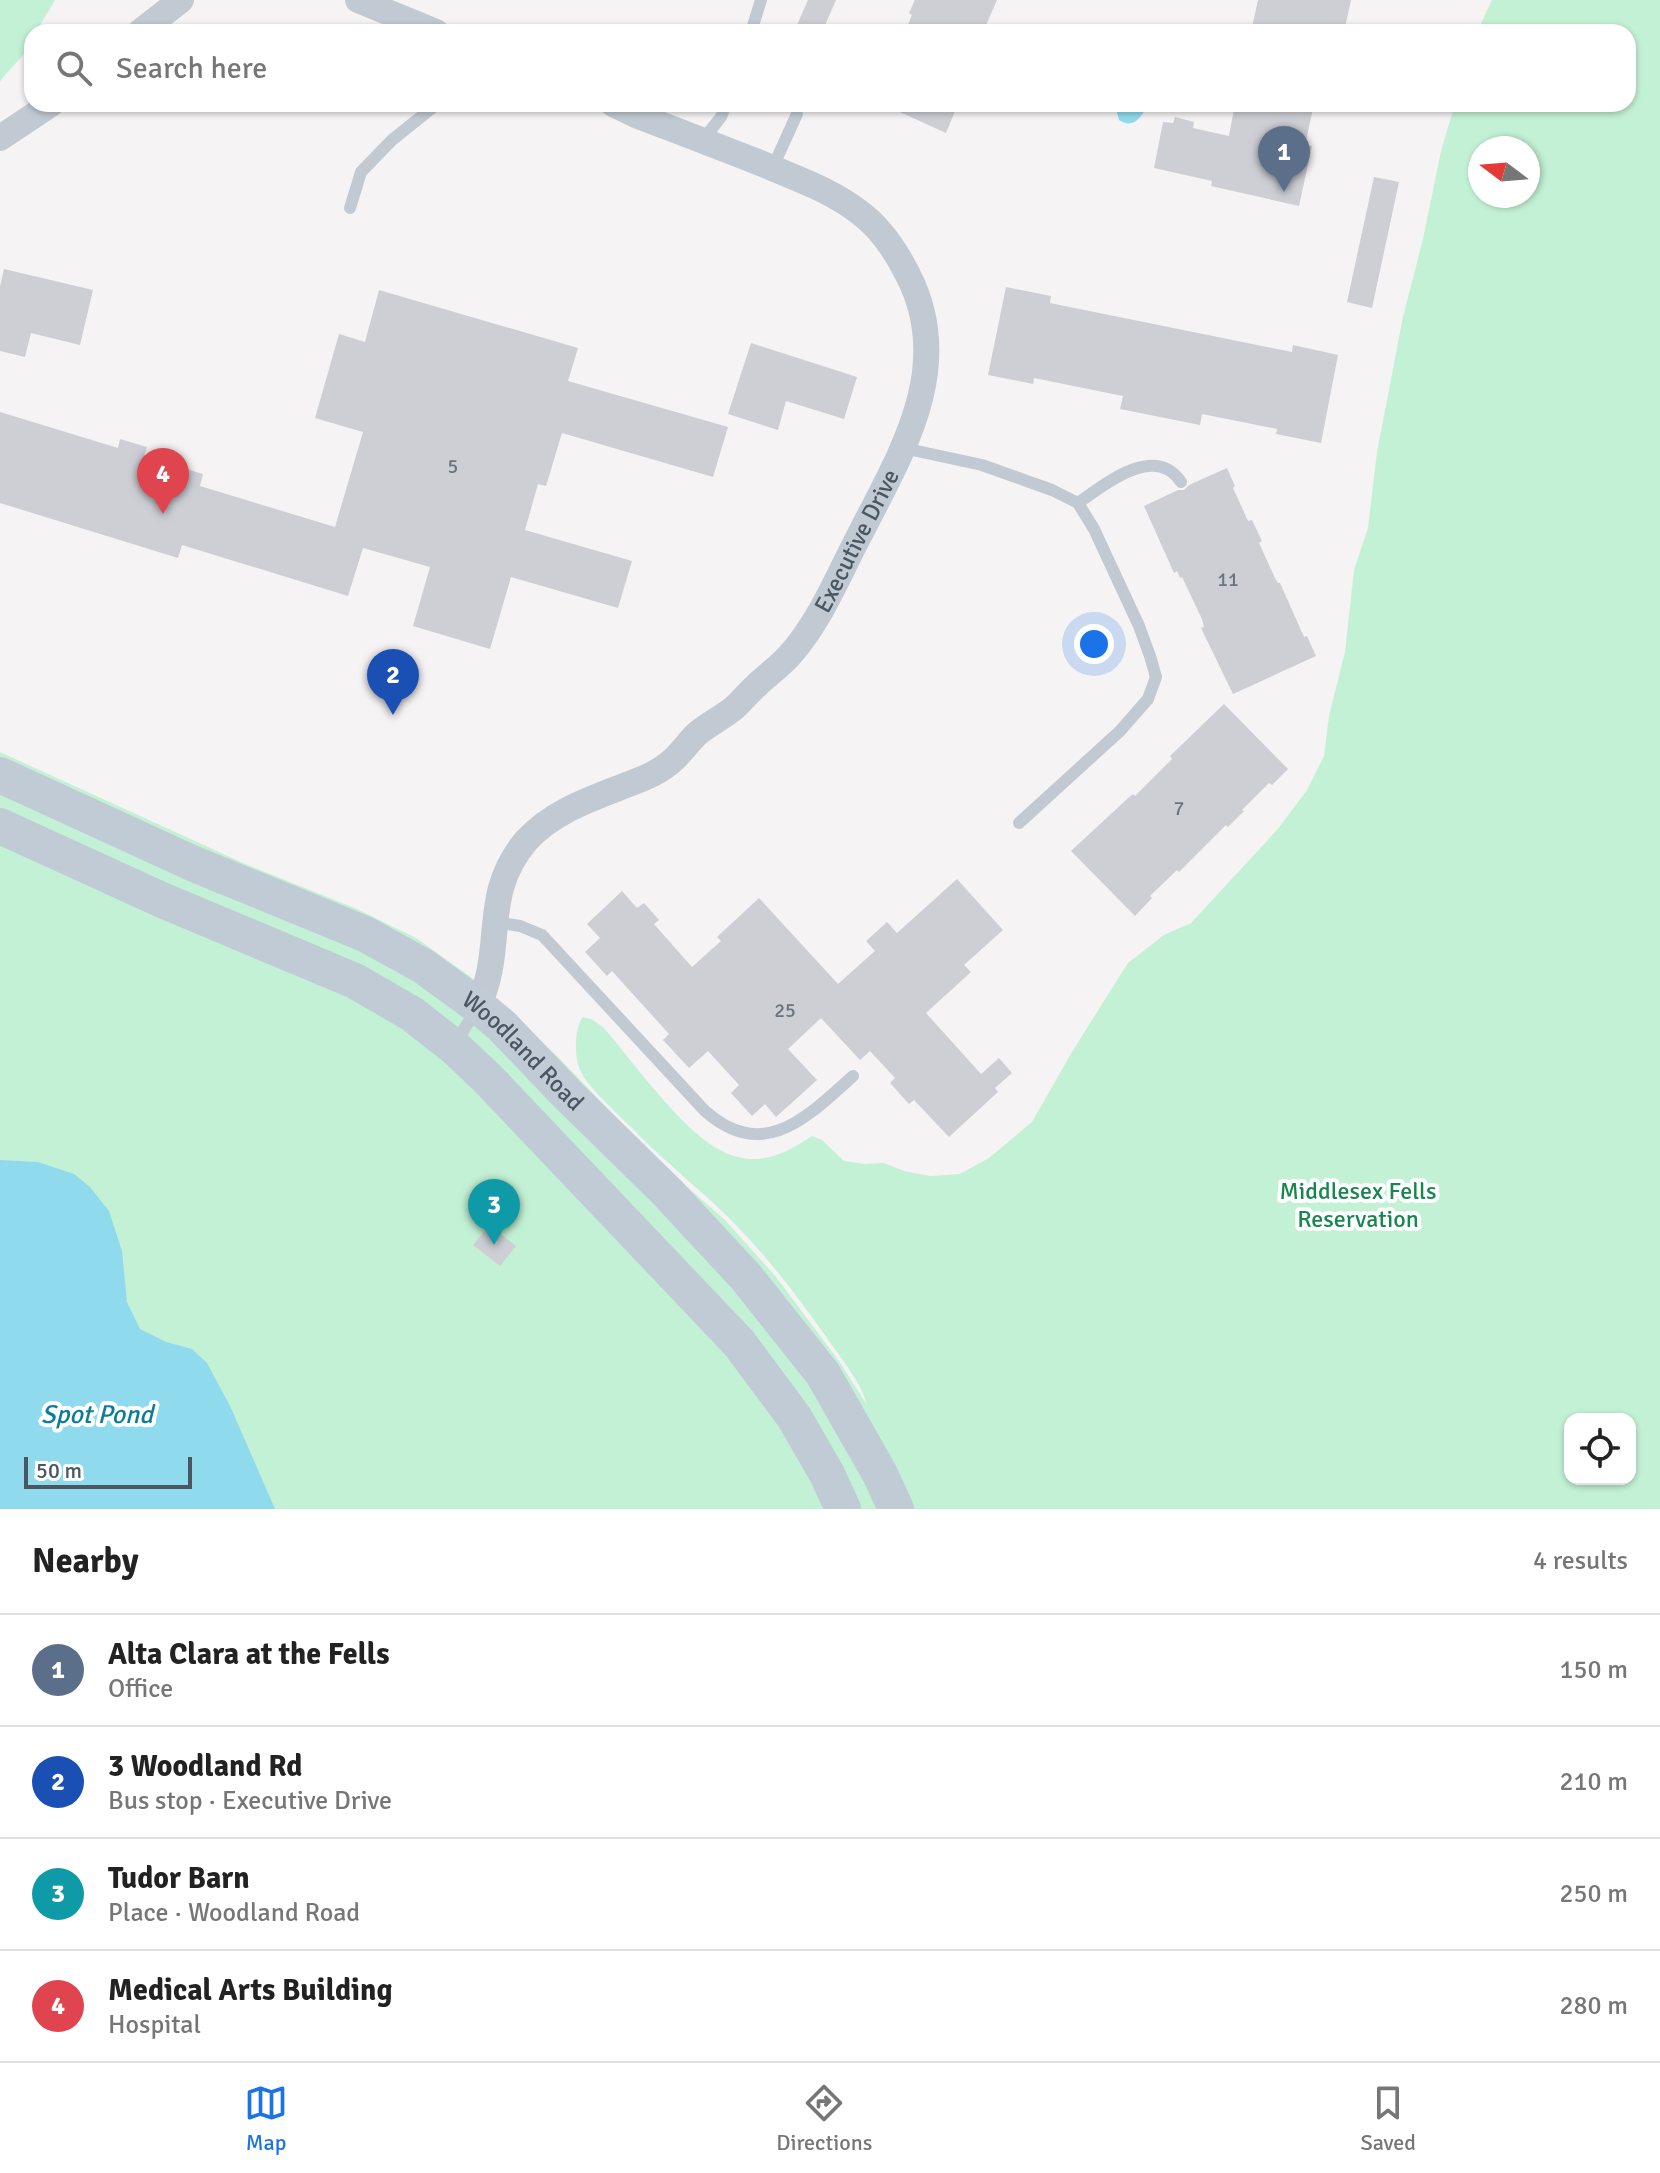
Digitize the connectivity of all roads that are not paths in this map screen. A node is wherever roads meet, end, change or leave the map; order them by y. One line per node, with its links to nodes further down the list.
1 (181, 0): 4 (street)
2 (358, 0): 5 (street)
3 (761, 0): 6 (lane)
4 (150, 24)
5 (416, 24)
6 (754, 24)
7 (39, 112): 12 (street)
8 (427, 112): 15 (lane)
9 (630, 112): 13 (street, Executive Drive)
10 (723, 112): 13 (lane)
11 (797, 114): 14 (lane)
12 (0, 138)
13 (702, 141): 14 (street, Executive Drive)
14 (772, 169): 16 (street, Executive Drive)
15 (350, 208)
16 (903, 448): 18 (lane); 22 (street, Executive Drive)
17 (1181, 482): 18 (lane)
18 (1078, 503): 20 (lane)
19 (0, 775): 23 (main road, Woodland Road)
20 (1019, 823)
21 (0, 826): 24 (main road, Woodland Road)
22 (495, 922): 23 (street, Executive Drive); 25 (lane)
23 (478, 1006): 24 (lane); 27 (main road, Woodland Road)
24 (453, 1046): 26 (main road, Woodland Road)
25 (853, 1076)
26 (843, 1509)
27 (896, 1509)

